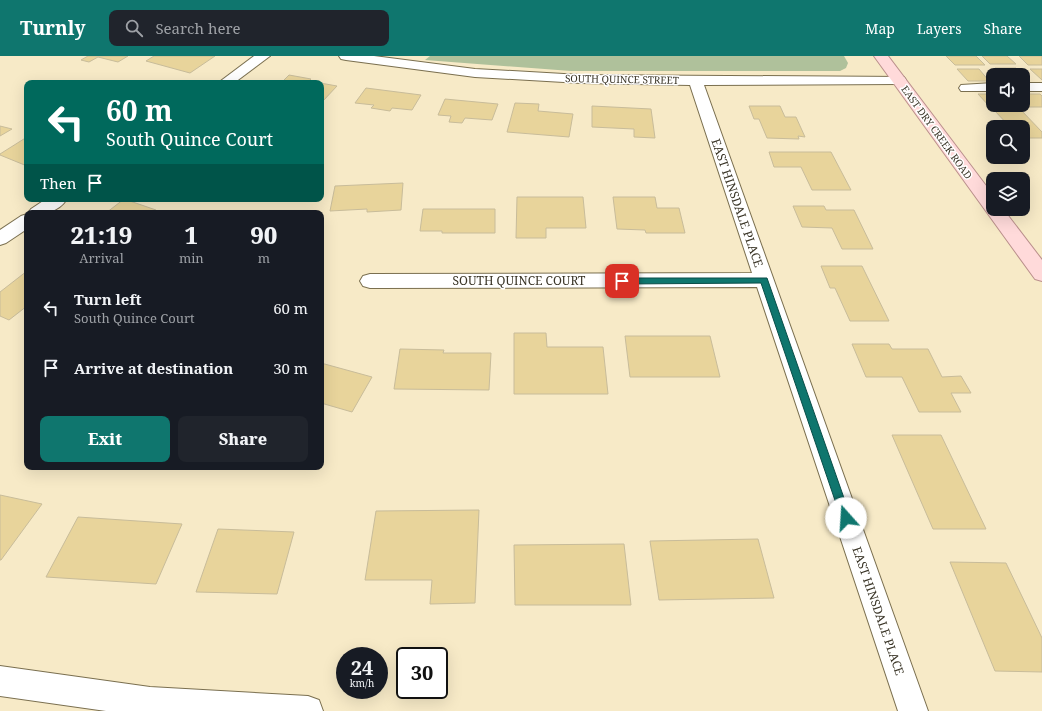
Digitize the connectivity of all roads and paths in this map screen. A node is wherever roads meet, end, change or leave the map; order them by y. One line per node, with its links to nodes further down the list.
1 (264, 56): 5 (street)
2 (346, 56): 4 (street, SOUTH QUINCE STREET)
3 (881, 56): 7 (main road, EAST DRY CREEK ROAD)
4 (385, 59): 6 (street, SOUTH QUINCE STREET)
5 (229, 80)
6 (695, 80): 7 (street, SOUTH QUINCE STREET); 20 (street, EAST HINSDALE PLACE)
7 (899, 80): 12 (main road, EAST DRY CREEK ROAD)
8 (1030, 87): 9 (street)
9 (1042, 87)
10 (966, 88): 11 (street)
11 (986, 88)
12 (986, 197)
13 (54, 202): 14 (street)
14 (42, 210)
15 (1000, 216): 19 (main road, EAST DRY CREEK ROAD)
16 (0, 221): 17 (street)
17 (22, 224): 18 (street)
18 (0, 239)
19 (1042, 274)
20 (764, 280): 21 (street, SOUTH QUINCE COURT); 24 (street, EAST HINSDALE PLACE)
21 (370, 281)
22 (0, 681): 23 (street)
23 (308, 711)
24 (913, 711)

